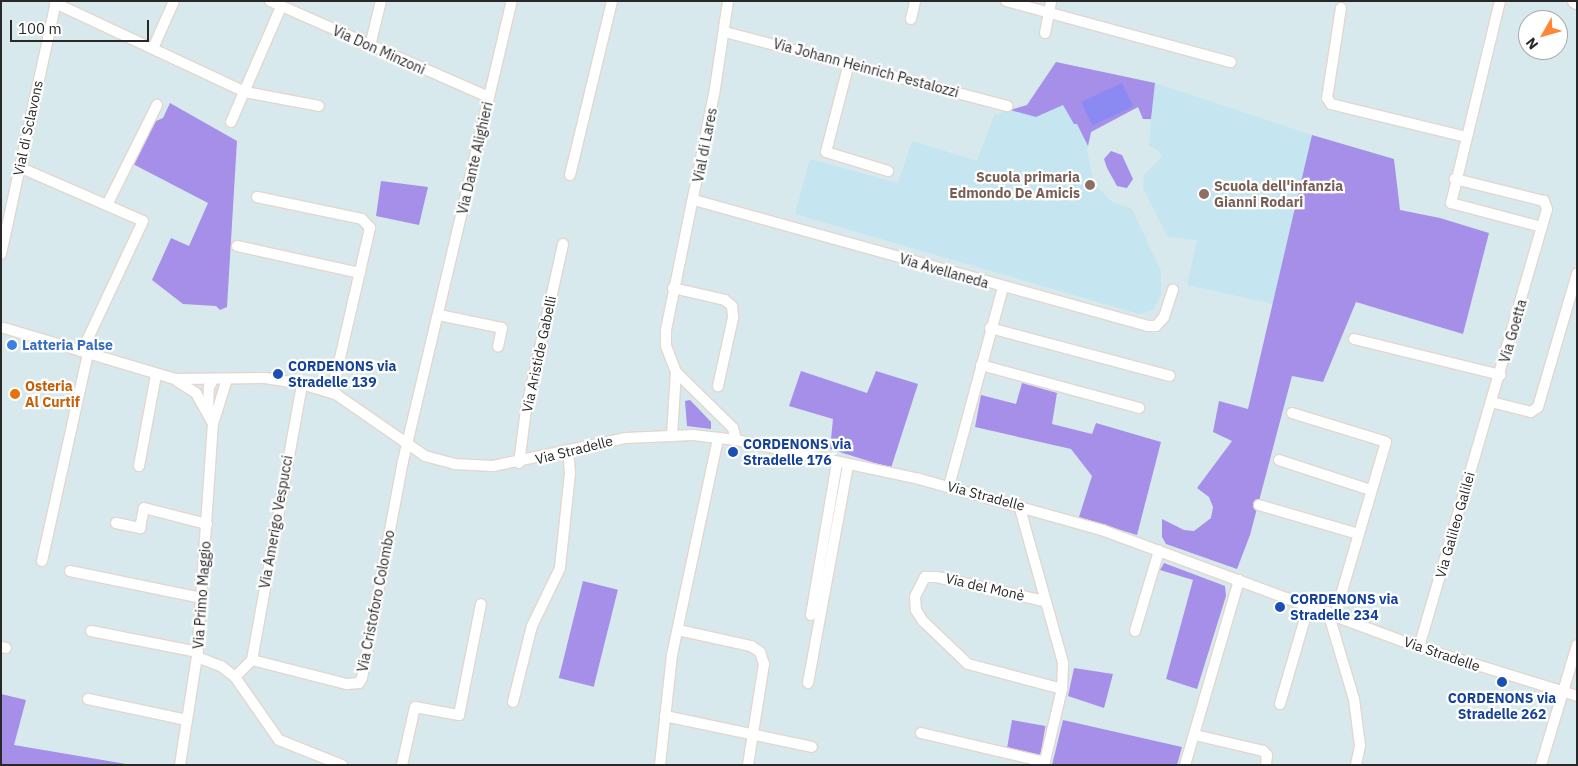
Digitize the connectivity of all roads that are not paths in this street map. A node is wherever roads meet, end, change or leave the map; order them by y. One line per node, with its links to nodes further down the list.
1 (174, 1): 18 (street)
2 (270, 1): 12 (street, Via Don Minzoni)
3 (381, 1): 19 (street)
4 (512, 1): 23 (street, Via Dante Alighieri)
5 (612, 1): 31 (street)
6 (728, 1): 16 (street, Vial di Lares)
7 (915, 1): 15 (street)
8 (1006, 1): 14 (street)
9 (1052, 1): 14 (street)
10 (1500, 1): 28 (street)
11 (56, 2): 18 (street); 29 (street, Vial di Sclavons)
12 (281, 7): 19 (street, Via Don Minzoni); 22 (street)
13 (1341, 8): 28 (street)
14 (1049, 13): 17 (street); 20 (street)
15 (911, 19)
16 (725, 32): 21 (street, Via Johann Heinrich Pestalozzi); 34 (street, Vial di Lares)
17 (1045, 33)
18 (154, 46): 22 (street)
19 (370, 46): 23 (street, Via Don Minzoni)
20 (1231, 62)
21 (849, 63): 26 (street, Via Johann Heinrich Pestalozzi); 30 (street)
22 (245, 92): 25 (street); 27 (street)
23 (489, 97): 45 (street, Via Dante Alighieri)
24 (157, 105): 35 (street)
25 (319, 106)
26 (1007, 106)
27 (231, 122)
28 (1466, 137): 32 (street)
29 (19, 167): 35 (street); 39 (street, Vial di Sclavons)
30 (888, 171)
31 (570, 175)
32 (1455, 179): 36 (street); 36 (street, Via Goetta)
33 (257, 197): 40 (street)
34 (694, 200): 42 (street, Via Avellaneda); 43 (street, Vial di Lares)
35 (107, 205): 50 (street)
36 (1542, 227): 54 (street, Via Goetta)
37 (563, 244): 73 (street, Via Aristide Gabelli)
38 (237, 246): 40 (street)
39 (1, 254)
40 (360, 272): 61 (street)
41 (1577, 274): 62 (street)
42 (1002, 287): 44 (street, Via Avellaneda); 47 (street)
43 (673, 288): 52 (street, Vial di Lares); 60 (street)
44 (1173, 289)
45 (439, 314): 49 (street); 70 (street, Via Dante Alighieri)
46 (2, 328): 50 (street, Via Stradelle)
47 (990, 328): 51 (street); 55 (street)
48 (1354, 338): 54 (street, Via Goetta)
49 (498, 347)
50 (85, 352): 53 (street, Via Stradelle); 84 (street)
51 (981, 365): 63 (street); 76 (street)
52 (676, 372): 67 (street, Vial di Lares); 69 (street, Vial di Lares)
53 (156, 375): 56 (street, Via Stradelle); 75 (street)
54 (1501, 375): 62 (street, Via Galileo Galilei)
55 (1170, 376)
56 (175, 379): 58 (street, Via Stradelle); 64 (street, Via Primo Maggio)
57 (227, 379): 58 (street, Via Stradelle); 59 (street, Via Stradelle); 66 (street, Via Primo Maggio)
58 (213, 380): 64 (street, Via Primo Maggio)
59 (302, 384): 61 (street, Via Stradelle); 99 (street, Via Amerigo Vespucci)
60 (718, 386)
61 (332, 394): 70 (street, Via Stradelle)
62 (1491, 402): 97 (street, Via Galileo Galilei)
63 (1139, 408)
64 (208, 412): 66 (street, Via Primo Maggio)
65 (1292, 413): 77 (street)
66 (213, 424): 81 (street, Via Primo Maggio)
67 (672, 435): 68 (street, Via Stradelle); 71 (street, Via Stradelle)
68 (718, 438): 69 (street, Via Stradelle); 93 (street)
69 (736, 440): 74 (street, Via Stradelle)
70 (408, 445): 73 (street, Via Stradelle); 99 (street, Via Cristoforo Colombo)
71 (568, 451): 73 (street, Via Stradelle); 106 (street)
72 (1279, 460): 77 (street)
73 (519, 463)
74 (843, 464): 76 (street, Via Stradelle); 92 (street); 101 (street)
75 (138, 466)
76 (949, 486): 78 (street, Via Stradelle)
77 (1371, 490): 82 (street)
78 (1019, 505): 83 (street, Via Stradelle); 88 (street, Via del Monè)
79 (1259, 505): 82 (street)
80 (116, 523): 81 (street)
81 (207, 524): 87 (street, Via Primo Maggio)
82 (1358, 534): 91 (street)
83 (1160, 551): 86 (street, Via Stradelle); 95 (street)
84 (42, 561)
85 (70, 571): 87 (street)
86 (1239, 580): 90 (street, Via Stradelle); 112 (street)
87 (202, 598): 98 (street, Via Primo Maggio)
88 (1044, 601): 102 (street, Via del Monè); 102 (street, Via del Monè)
89 (481, 604): 117 (street)
90 (1309, 605): 91 (street, Via Stradelle); 107 (street)
91 (1332, 613): 97 (street, Via Stradelle); 122 (street)
92 (811, 614)
93 (678, 630): 108 (street); 111 (street)
94 (91, 631): 98 (street)
95 (1135, 631)
96 (1577, 645): 103 (street)
97 (1419, 647): 103 (street, Via Stradelle)
98 (197, 654): 100 (street); 109 (street, Via Primo Maggio)
99 (252, 660): 100 (street)
100 (235, 677): 116 (street)
101 (808, 683)
102 (1062, 689): 114 (street, Via del Monè)
103 (1563, 693): 104 (street, Via Stradelle); 123 (street)
104 (1577, 696)
105 (88, 699): 109 (street)
106 (513, 702)
107 (1280, 704)
108 (665, 716): 111 (street); 118 (street)
109 (187, 720): 115 (street, Via Primo Maggio)
110 (922, 733): 114 (street, Via del Monè)
111 (751, 735): 113 (street); 119 (street)
112 (1195, 735): 120 (street); 121 (street)
113 (812, 748)
114 (1045, 763)
115 (180, 765)
116 (342, 765)
117 (402, 765)
118 (660, 765)
119 (748, 765)
120 (1185, 765)
121 (1266, 765)
122 (1356, 765)
123 (1541, 765)

